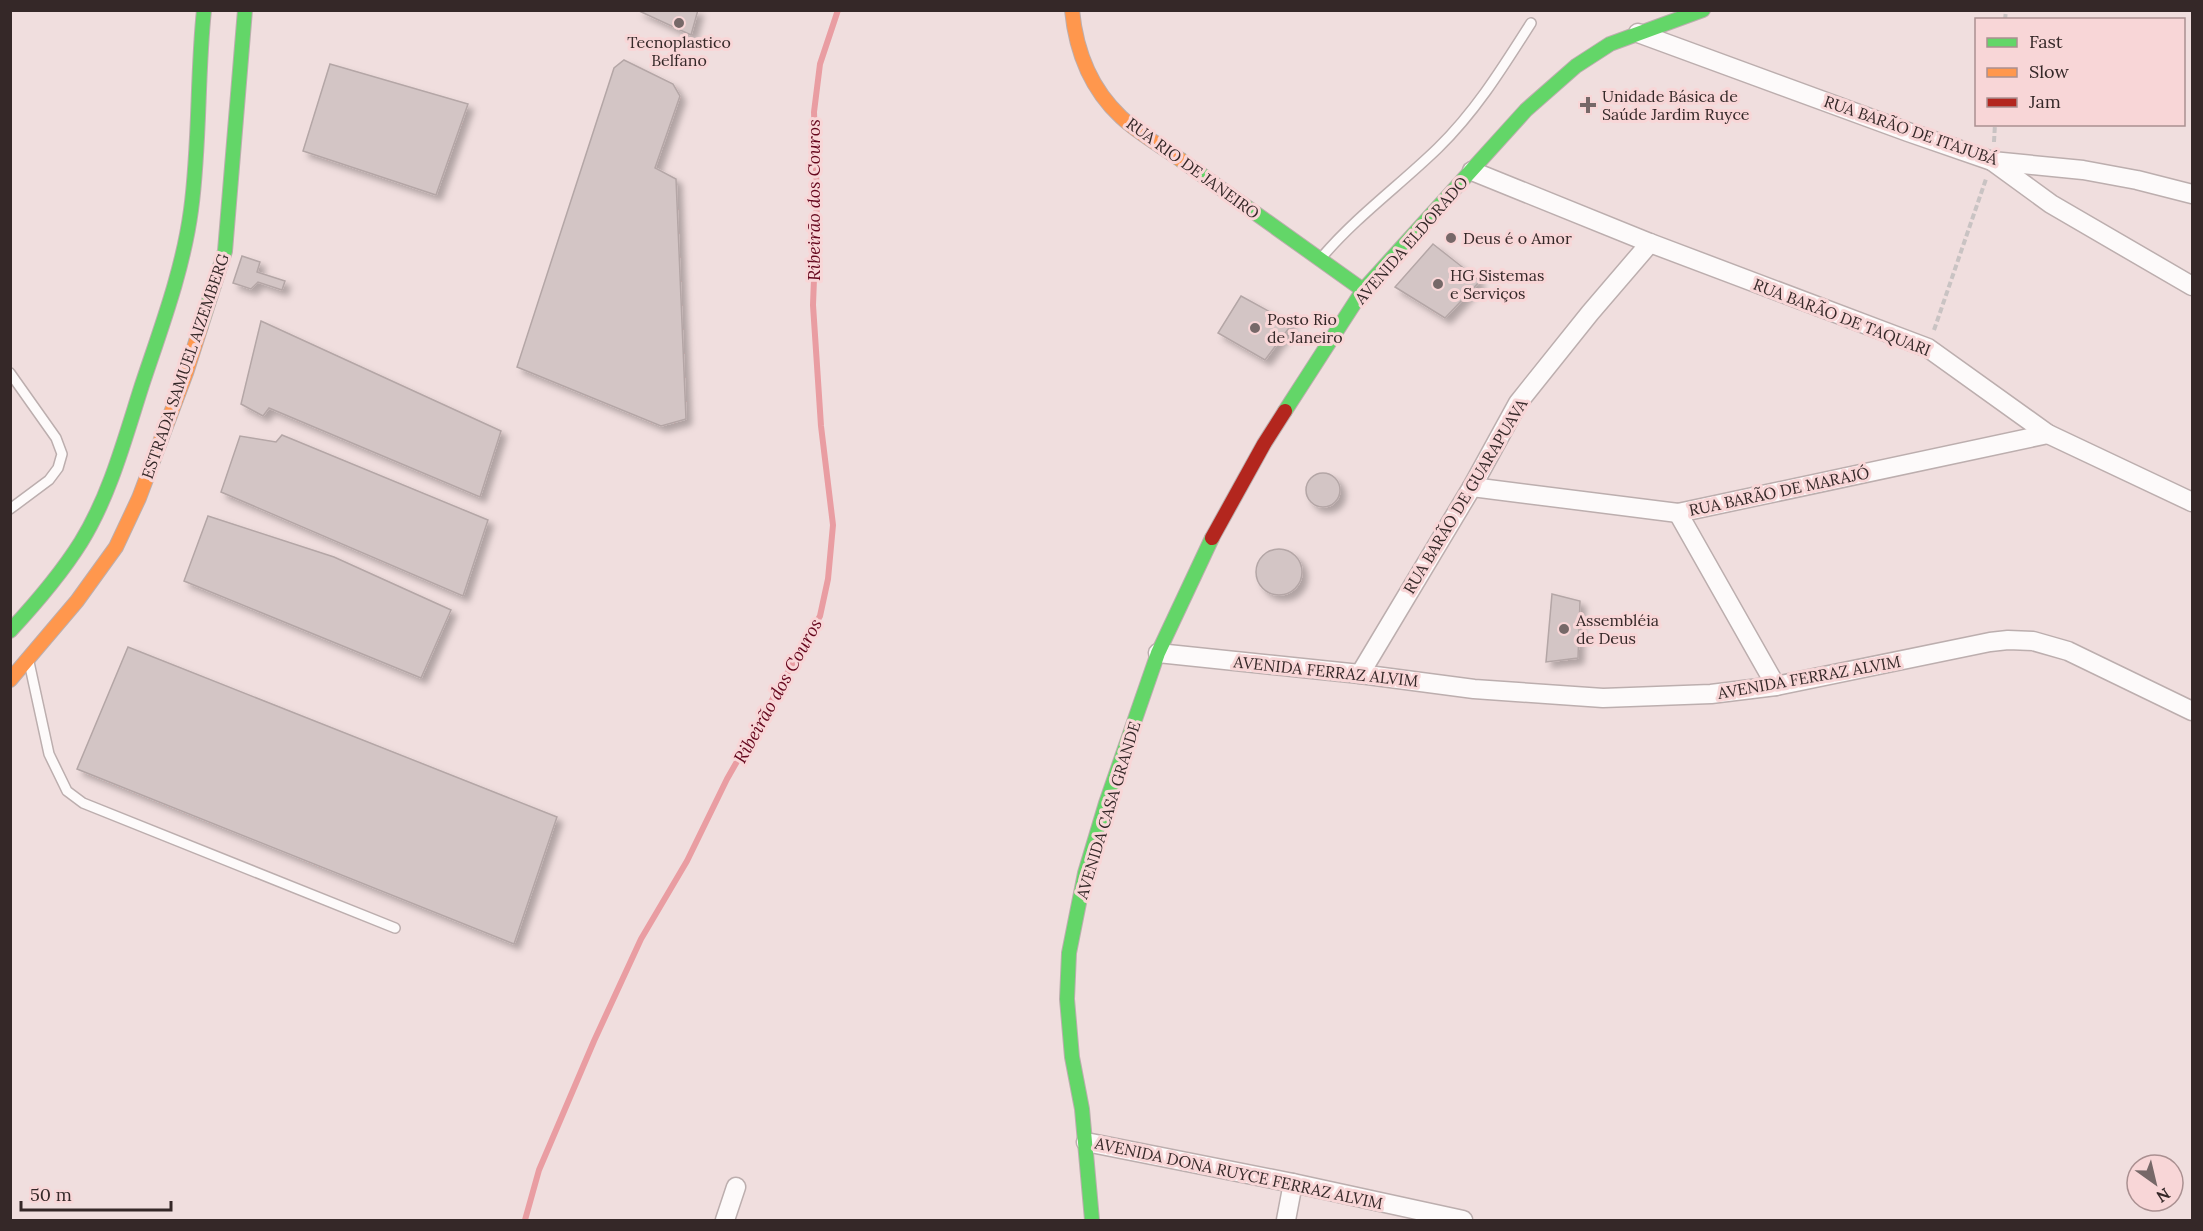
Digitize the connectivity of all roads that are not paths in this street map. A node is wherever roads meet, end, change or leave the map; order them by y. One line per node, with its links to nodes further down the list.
1 (204, 10): 20 (main road, ESTRADA SAMUEL AIZEMBERG)
2 (245, 10): 22 (main road, ESTRADA SAMUEL AIZEMBERG)
3 (1072, 10): 11 (main road, RUA RIO DE JANEIRO)
4 (1703, 10): 6 (main road, AVENIDA ELDORADO)
5 (1531, 23): 11 (lane)
6 (1638, 33): 7 (street, RUA BARÃO DE ITAJUBÁ); 8 (main road, AVENIDA ELDORADO)
7 (1992, 161): 9 (street, RUA BARÃO DE ITAJUBÁ); 12 (street)
8 (1472, 171): 10 (street, RUA BARÃO DE TAQUARI); 13 (main road, AVENIDA ELDORADO)
9 (2193, 194)
10 (1650, 243): 15 (street, RUA BARÃO DE TAQUARI); 16 (street, RUA BARÃO DE GUARAPUAVA)
11 (1320, 260): 13 (main road, RUA RIO DE JANEIRO)
12 (2193, 286)
13 (1363, 290): 21 (main road, AVENIDA ELDORADO)
14 (10, 373): 18 (lane)
15 (2048, 434): 17 (street, RUA BARÃO DE TAQUARI); 19 (street, RUA BARÃO DE MARAJÓ)
16 (1472, 486): 19 (street, RUA BARÃO DE MARAJÓ); 23 (street, RUA BARÃO DE GUARAPUAVA)
17 (2193, 502)
18 (10, 509)
19 (1678, 513): 25 (street)
20 (10, 631)
21 (1158, 653): 23 (street, AVENIDA FERRAZ ALVIM); 28 (main road, AVENIDA CASA GRANDE)
22 (29, 659): 24 (main road, ESTRADA SAMUEL AIZEMBERG); 27 (lane)
23 (1360, 674): 25 (street, AVENIDA FERRAZ ALVIM)
24 (10, 680)
25 (1776, 686): 26 (street, AVENIDA FERRAZ ALVIM)
26 (2193, 711)
27 (395, 928)
28 (1086, 1142): 29 (street, AVENIDA DONA RUYCE FERRAZ ALVIM); 32 (main road, AVENIDA CASA GRANDE)
29 (1293, 1183): 33 (street); 34 (street, AVENIDA DONA RUYCE FERRAZ ALVIM)
30 (736, 1187): 31 (street)
31 (725, 1221)
32 (1092, 1221)
33 (1286, 1221)
34 (1463, 1221)

